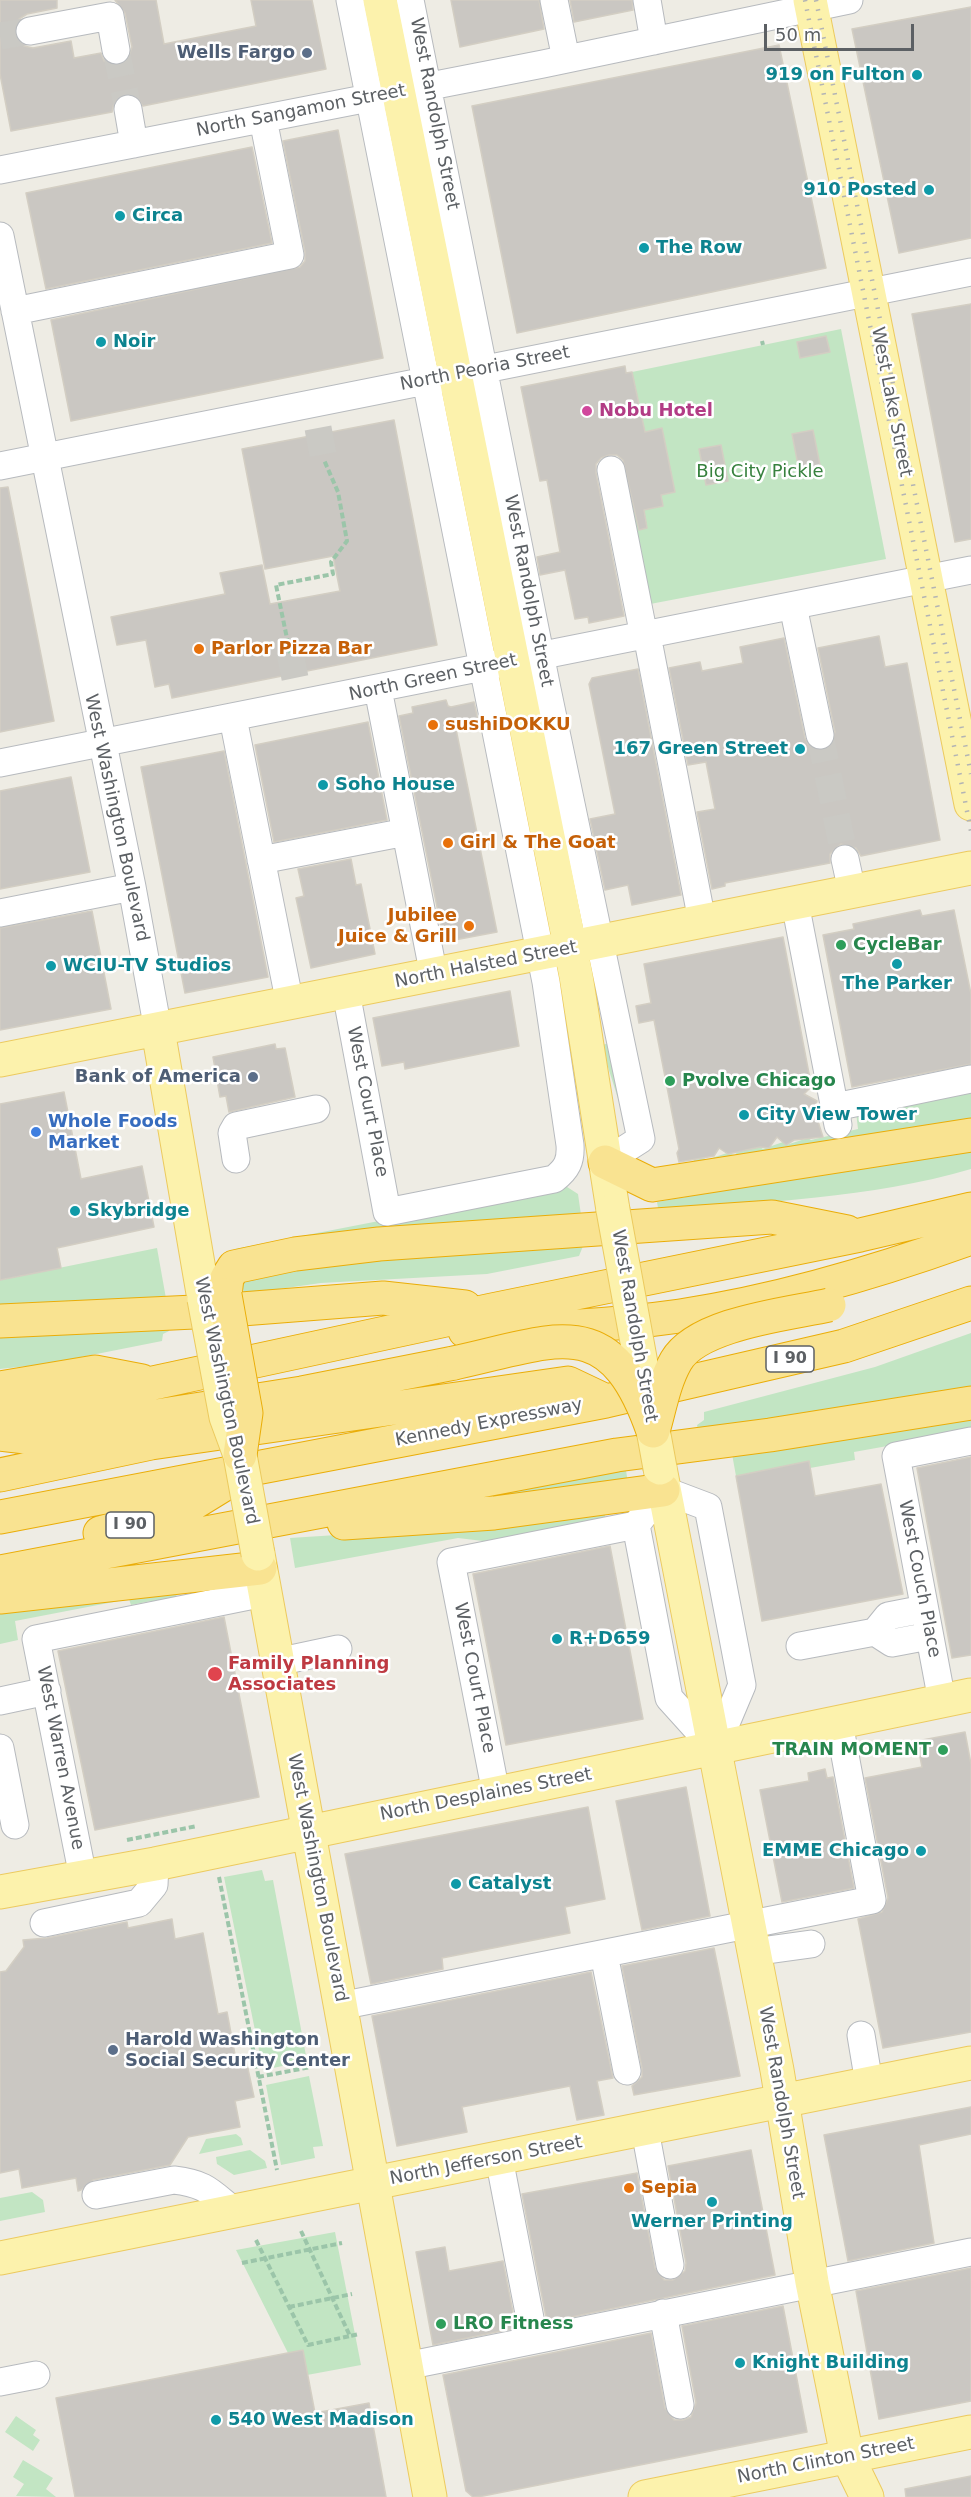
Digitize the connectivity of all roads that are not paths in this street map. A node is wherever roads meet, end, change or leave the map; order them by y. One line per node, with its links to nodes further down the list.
1 (350, 0): 12 (street, West Randolph Street)
2 (380, 0): 12 (main road, West Randolph Street)
3 (410, 0): 12 (street, West Randolph Street)
4 (554, 0): 11 (street)
5 (646, 0): 9 (street)
6 (849, 0): 7 (street, North Sangamon Street)
7 (811, 4): 9 (street, North Sangamon Street); 19 (main road, West Lake Street)
8 (30, 31): 10 (street)
9 (654, 41): 11 (street, North Sangamon Street)
10 (116, 50)
11 (566, 59): 12 (street, North Sangamon Street)
12 (399, 92): 14 (street, North Sangamon Street); 21 (main road, West Randolph Street)
13 (128, 109): 15 (street)
14 (263, 119): 15 (street, North Sangamon Street); 20 (street)
15 (134, 144): 16 (street, North Sangamon Street)
16 (0, 170)
17 (0, 236): 20 (street, West Washington Boulevard)
18 (971, 272): 19 (street, North Peoria Street)
19 (869, 292): 21 (street, North Peoria Street); 26 (main road, West Lake Street)
20 (15, 311): 22 (street, West Washington Boulevard)
21 (455, 375): 22 (street, North Peoria Street); 29 (main road, West Randolph Street)
22 (44, 458): 23 (street, North Peoria Street); 33 (street, West Washington Boulevard)
23 (0, 466)
24 (611, 470): 28 (street)
25 (971, 570): 26 (street, North Green Street)
26 (927, 579): 27 (street, North Green Street); 35 (main road, West Lake Street)
27 (793, 606): 28 (street, North Green Street); 32 (street)
28 (645, 635): 29 (street, North Green Street); 44 (street)
29 (512, 662): 30 (street, North Green Street); 45 (main road, West Randolph Street)
30 (378, 689): 31 (street, North Green Street); 36 (street)
31 (233, 718): 33 (street, North Green Street); 38 (street)
32 (820, 735)
33 (101, 743): 34 (street, North Green Street); 40 (street, West Washington Boulevard)
34 (0, 763)
35 (971, 804)
36 (406, 832): 38 (street); 46 (street)
37 (845, 859): 41 (street)
38 (261, 860): 48 (street)
39 (971, 868): 41 (main road, North Halsted Street)
40 (132, 888): 43 (street); 49 (street, West Washington Boulevard)
41 (852, 891): 42 (main road, North Halsted Street)
42 (795, 903): 44 (main road, North Halsted Street); 51 (street)
43 (0, 913)
44 (702, 921): 45 (main road, North Halsted Street)
45 (570, 948): 46 (main road, North Halsted Street); 55 (main road, West Randolph Street); 57 (street, West Randolph Street)
46 (434, 976): 47 (main road, North Halsted Street)
47 (346, 992): 48 (main road, North Halsted Street); 57 (street, West Court Place)
48 (290, 1004): 49 (main road, North Halsted Street)
49 (158, 1030): 50 (main road, North Halsted Street); 62 (main road, West Washington Boulevard)
50 (0, 1060)
51 (971, 1079)
52 (316, 1109): 54 (street)
53 (971, 1135): 55 (highway)
54 (236, 1160)
55 (605, 1162): 72 (main road, West Randolph Street, bridge)
56 (971, 1209): 58 (highway)
57 (387, 1212)
58 (860, 1235): 62 (highway); 64 (highway)
59 (971, 1238): 61 (highway)
60 (971, 1260): 61 (highway)
61 (828, 1294): 66 (highway); 72 (highway, bridge)
62 (215, 1297): 75 (highway, bridge)
63 (971, 1303): 69 (highway, Kennedy Expressway / I 90)
64 (492, 1310): 65 (highway); 66 (highway)
65 (0, 1321)
66 (392, 1333): 67 (highway)
67 (159, 1384): 68 (highway); 71 (highway)
68 (0, 1388)
69 (606, 1401): 75 (highway, Kennedy Expressway / I 90); 76 (highway)
70 (971, 1403): 78 (highway)
71 (0, 1416)
72 (653, 1431): 73 (highway, bridge); 77 (main road, West Randolph Street, bridge)
73 (0, 1434)
74 (971, 1441): 85 (street, West Couch Place)
75 (245, 1462): 79 (highway, Kennedy Expressway / I 90); 81 (highway, I 90); 83 (main road, West Washington Boulevard, bridge)
76 (0, 1475)
77 (661, 1479): 78 (highway); 80 (street); 96 (main road, West Randolph Street)
78 (294, 1516): 82 (highway)
79 (0, 1517)
80 (636, 1526): 96 (street); 97 (street, West Court Place)
81 (0, 1560)
82 (0, 1572)
83 (261, 1572): 84 (highway); 90 (main road, West Washington Boulevard); 91 (street, West Warren Avenue)
84 (0, 1597)
85 (924, 1609): 86 (street); 87 (street, West Couch Place)
86 (876, 1632): 87 (street); 88 (street)
87 (929, 1636): 93 (street, West Couch Place)
88 (800, 1646)
89 (338, 1649): 90 (street)
90 (277, 1662): 99 (main road, West Washington Boulevard)
91 (47, 1691): 92 (street); 101 (street, West Warren Avenue)
92 (0, 1701)
93 (963, 1701): 94 (main road, North Desplaines Street)
94 (839, 1723): 96 (main road, North Desplaines Street); 104 (street)
95 (0, 1749): 98 (street)
96 (715, 1749): 97 (main road, North Desplaines Street); 104 (main road, West Randolph Street)
97 (496, 1793): 99 (main road, North Desplaines Street)
98 (15, 1826)
99 (309, 1831): 100 (main road, North Desplaines Street); 107 (main road, West Washington Boulevard)
100 (155, 1864): 101 (main road, North Desplaines Street); 103 (street)
101 (83, 1877): 102 (main road, North Desplaines Street)
102 (0, 1892)
103 (44, 1923)
104 (750, 1939): 105 (street); 106 (street); 112 (main road, West Randolph Street)
105 (811, 1944)
106 (604, 1954): 107 (street); 110 (street)
107 (340, 2006): 115 (main road, West Washington Boulevard)
108 (861, 2035): 111 (street)
109 (971, 2063): 111 (main road, North Jefferson Street)
110 (627, 2071)
111 (869, 2083): 112 (main road, North Jefferson Street)
112 (782, 2101): 113 (main road, North Jefferson Street); 121 (main road, West Randolph Street)
113 (645, 2130): 114 (main road, North Jefferson Street); 120 (street)
114 (499, 2158): 115 (main road, North Jefferson Street); 123 (street)
115 (373, 2184): 117 (main road, North Jefferson Street); 124 (main road, West Washington Boulevard)
116 (96, 2195): 117 (street)
117 (235, 2212): 119 (main road, North Jefferson Street)
118 (971, 2252): 121 (street)
119 (0, 2258)
120 (670, 2265)
121 (812, 2282): 122 (street); 129 (main road, West Randolph Street)
122 (663, 2313): 123 (street); 127 (street)
123 (534, 2339): 124 (street)
124 (406, 2366): 130 (main road, West Washington Boulevard)
125 (0, 2371): 126 (street)
126 (0, 2382)
127 (680, 2405)
128 (971, 2432): 129 (main road, North Clinton Street)
129 (846, 2456): 131 (main road, North Clinton Street); 132 (main road, West Randolph Street); 133 (main road, West Randolph Street)
130 (430, 2497)
131 (645, 2497)
132 (842, 2497)
133 (867, 2497)

